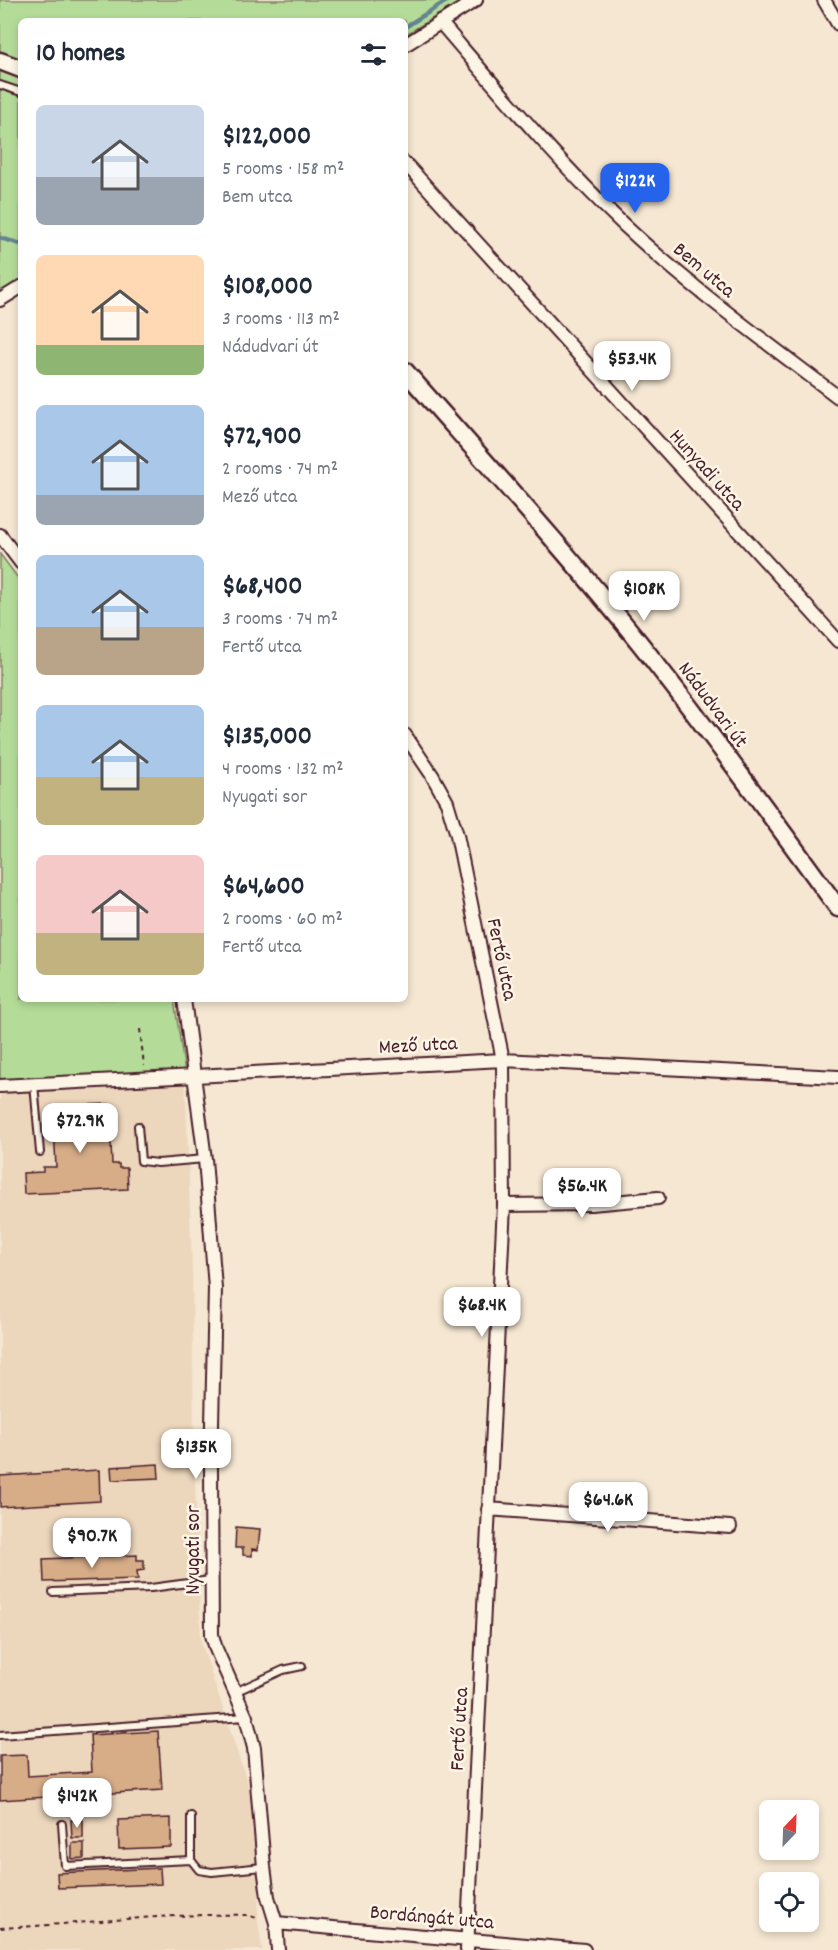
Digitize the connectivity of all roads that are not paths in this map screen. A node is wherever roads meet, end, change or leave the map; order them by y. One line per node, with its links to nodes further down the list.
1 (476, 0): 3 (street)
2 (824, 0): 4 (street)
3 (440, 22): 5 (street); 14 (street, Bem utca)
4 (838, 24)
5 (408, 43)
6 (0, 62): 7 (main road)
7 (18, 68)
8 (0, 85): 9 (lane)
9 (18, 91)
10 (408, 166): 17 (street, Hunyadi utca)
11 (18, 289): 12 (street)
12 (0, 300)
13 (408, 374): 19 (main road, Nádudvari út)
14 (838, 397)
15 (0, 535): 16 (street)
16 (18, 559)
17 (838, 641)
18 (408, 739): 21 (street, Fertő utca)
19 (838, 908)
20 (184, 1002): 22 (street, Nyugati sor)
21 (503, 1060): 22 (street, Mező utca); 23 (street, Mező utca); 30 (street, Fertő utca)
22 (193, 1075): 24 (street, Mező utca); 28 (street, Nyugati sor)
23 (838, 1077)
24 (34, 1084): 25 (street, Mező utca); 27 (lane)
25 (0, 1086)
26 (138, 1126): 28 (lane)
27 (40, 1152)
28 (204, 1159): 33 (street, Nyugati sor)
29 (658, 1198): 30 (street)
30 (504, 1205): 31 (street, Fertő utca)
31 (488, 1509): 32 (street); 44 (street, Fertő utca)
32 (730, 1527)
33 (210, 1580): 34 (lane); 36 (street, Nyugati sor)
34 (53, 1592)
35 (302, 1666): 36 (lane)
36 (235, 1692): 37 (street, Nyugati sor)
37 (246, 1717): 38 (lane); 42 (street, Nyugati sor)
38 (0, 1735)
39 (191, 1816): 41 (lane)
40 (62, 1824): 41 (lane)
41 (190, 1860): 42 (lane)
42 (264, 1867): 43 (street, Nyugati sor)
43 (276, 1923): 44 (street, Bordángát utca); 45 (street, Nyugati sor)
44 (467, 1944): 46 (street, Bordángát utca)
45 (278, 1950)
46 (584, 1950)

